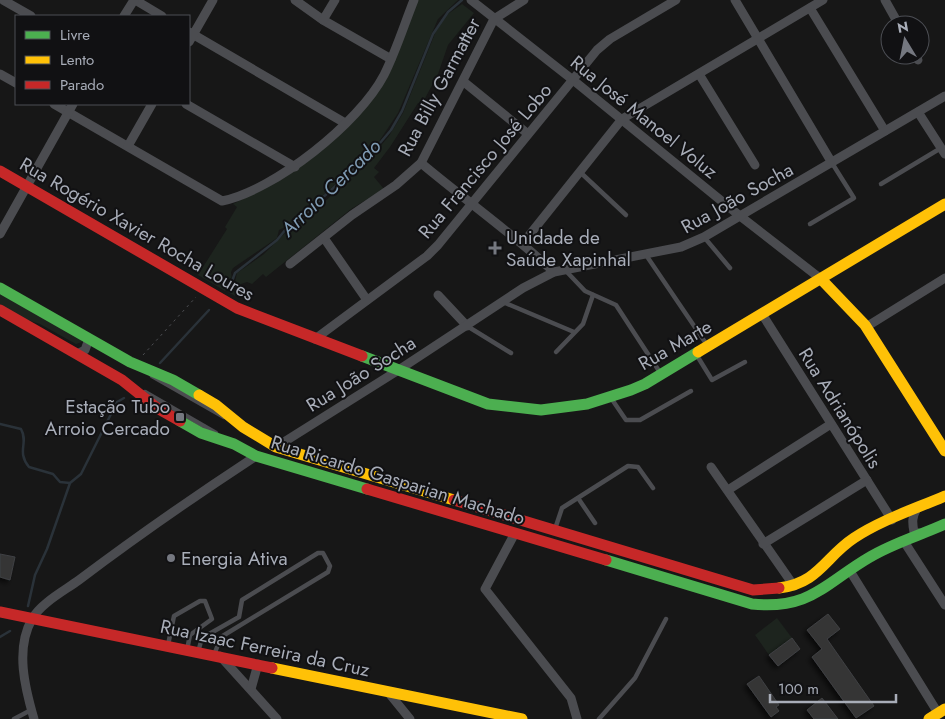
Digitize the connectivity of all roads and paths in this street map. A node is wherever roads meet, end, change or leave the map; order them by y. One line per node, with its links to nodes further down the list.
1 (3, 0): 14 (street)
2 (134, 0): 15 (street); 16 (street)
3 (213, 0): 20 (street)
4 (295, 0): 19 (street)
5 (335, 0): 19 (street)
6 (414, 0): 22 (street)
7 (524, 0): 18 (street, Rua Billy Garmatter)
8 (676, 0): 25 (street, Rua Francisco José Lobo)
9 (735, 0): 21 (street)
10 (823, 0): 13 (street)
11 (885, 0): 17 (street)
12 (474, 2): 18 (street, Rua José Manoel Voluz)
13 (810, 8): 21 (street); 36 (street)
14 (29, 15)
15 (125, 15)
16 (160, 15)
17 (893, 15)
18 (494, 19): 25 (street, Rua José Manoel Voluz); 27 (street, Rua Billy Garmatter)
19 (323, 20): 22 (street)
20 (190, 36): 35 (street)
21 (758, 39): 24 (street); 41 (street)
22 (391, 59): 35 (street)
23 (0, 74): 26 (street)
24 (699, 74): 34 (street); 42 (street)
25 (573, 80): 34 (street, Rua José Manoel Voluz); 37 (street, Rua Francisco José Lobo)
26 (15, 82)
27 (464, 82): 37 (street); 40 (street, Rua Billy Garmatter)
28 (945, 96): 33 (street, Rua João Socha)
29 (58, 105): 32 (street)
30 (151, 105): 38 (street)
31 (188, 105): 43 (street)
32 (71, 108): 38 (street); 47 (street)
33 (918, 112): 36 (street, Rua João Socha); 39 (street)
34 (622, 119): 45 (street); 51 (street, Rua José Manoel Voluz)
35 (345, 123): 43 (street)
36 (885, 131): 41 (street, Rua João Socha)
37 (528, 134): 49 (street, Rua Francisco José Lobo)
38 (128, 146): 43 (street)
39 (943, 151): 46 (lane)
40 (421, 163): 49 (street); 55 (street, Rua Billy Garmatter)
41 (832, 163): 51 (street, Rua João Socha); 52 (lane)
42 (755, 165)
43 (295, 168)
44 (0, 171): 47 (street, Rua Rogério Xavier Rocha Loures)
45 (580, 172): 50 (lane); 56 (street)
46 (881, 184)
47 (26, 186): 53 (street); 65 (street, Rua Rogério Xavier Rocha Loures)
48 (945, 204): 63 (street, Rua Marte)
49 (471, 205): 56 (street); 68 (street, Rua Francisco José Lobo)
50 (626, 215)
51 (740, 216): 54 (street, Rua João Socha); 63 (street, Rua José Manoel Voluz)
52 (810, 224)
53 (0, 234)
54 (704, 237): 57 (street, Rua João Socha); 59 (lane)
55 (324, 238): 58 (street, Rua Billy Garmatter); 68 (street)
56 (523, 243): 61 (street)
57 (646, 255): 60 (street, Rua João Socha); 77 (lane)
58 (290, 264)
59 (730, 268)
60 (565, 270): 61 (street, Rua João Socha); 67 (lane)
61 (554, 272): 69 (street, Rua João Socha)
62 (945, 278): 73 (street)
63 (821, 279): 71 (street, Rua Marte); 73 (street)
64 (0, 288): 75 (street, Rua Ricardo Gasparian Machado)
65 (203, 289): 76 (street, Rua Rogério Xavier Rocha Loures); 83 (path)
66 (438, 295): 72 (street)
67 (593, 295): 74 (lane); 85 (lane)
68 (367, 300): 76 (street, Rua Francisco José Lobo)
69 (503, 302): 72 (street, Rua João Socha); 74 (lane)
70 (0, 310): 81 (street, Rua Ricardo Gasparian Machado)
71 (762, 314): 77 (street, Rua Marte); 88 (street, Rua Adrianópolis)
72 (467, 326): 79 (lane); 84 (street, Rua João Socha)
73 (866, 327): 90 (street)
74 (574, 332): 78 (lane)
75 (89, 339): 81 (street); 83 (street, Rua Ricardo Gasparian Machado)
76 (315, 339): 84 (street, Rua Rogério Xavier Rocha Loures)
77 (708, 346): 80 (street, Rua Marte)
78 (556, 352)
79 (511, 353)
80 (696, 353): 82 (lane); 85 (street, Rua Marte)
81 (77, 354): 91 (street, Rua Ricardo Gasparian Machado)
82 (745, 362)
83 (132, 363): 89 (street, Rua Ricardo Gasparian Machado)
84 (397, 371): 87 (street, Rua Marte); 89 (street, Rua João Socha)
85 (661, 374): 87 (street, Rua Marte)
86 (691, 391): 87 (lane)
87 (610, 397)
88 (831, 424): 93 (street, Rua Adrianópolis); 95 (street)
89 (276, 447): 102 (street, Rua Ricardo Gasparian Machado)
90 (945, 451)
91 (256, 456): 103 (street, Rua Ricardo Gasparian Machado); 111 (street)
92 (711, 467): 95 (street)
93 (866, 480): 99 (street, Rua Adrianópolis); 106 (street)
94 (653, 488): 97 (lane)
95 (728, 490): 106 (street)
96 (945, 496): 98 (street, Rua Ricardo Gasparian Machado)
97 (578, 498): 100 (lane); 102 (lane)
98 (917, 508): 99 (street, Rua Ricardo Gasparian Machado); 104 (street)
99 (892, 520): 108 (street, Rua Ricardo Gasparian Machado)
100 (595, 523)
101 (945, 524): 104 (street, Rua Ricardo Gasparian Machado)
102 (554, 530): 108 (street, Rua Ricardo Gasparian Machado)
103 (515, 534): 107 (street, Rua Ricardo Gasparian Machado); 126 (street)
104 (923, 534): 105 (street, Rua Ricardo Gasparian Machado)
105 (905, 543): 107 (street, Rua Ricardo Gasparian Machado); 109 (street)
106 (764, 544): 108 (street)
107 (850, 570): 120 (street)
108 (794, 586)
109 (945, 605)
110 (0, 612): 111 (street, Rua Izaac Ferreira da Cruz)
111 (32, 619): 113 (street, Rua Izaac Ferreira da Cruz); 119 (street)
112 (666, 619): 127 (lane)
113 (168, 646): 114 (street, Rua Izaac Ferreira da Cruz); 114 (lane)
114 (192, 651): 115 (street, Rua Izaac Ferreira da Cruz); 115 (lane)
115 (217, 656): 116 (street, Rua Izaac Ferreira da Cruz); 117 (street)
116 (258, 664): 117 (street); 118 (street, Rua Izaac Ferreira da Cruz)
117 (251, 689): 121 (street)
118 (388, 692): 124 (street); 125 (street, Rua Izaac Ferreira da Cruz)
119 (32, 709): 122 (lane); 123 (street)
120 (937, 714)
121 (271, 717)
122 (14, 719)
123 (34, 719)
124 (410, 719)
125 (522, 719)
126 (576, 719)
127 (600, 719)

